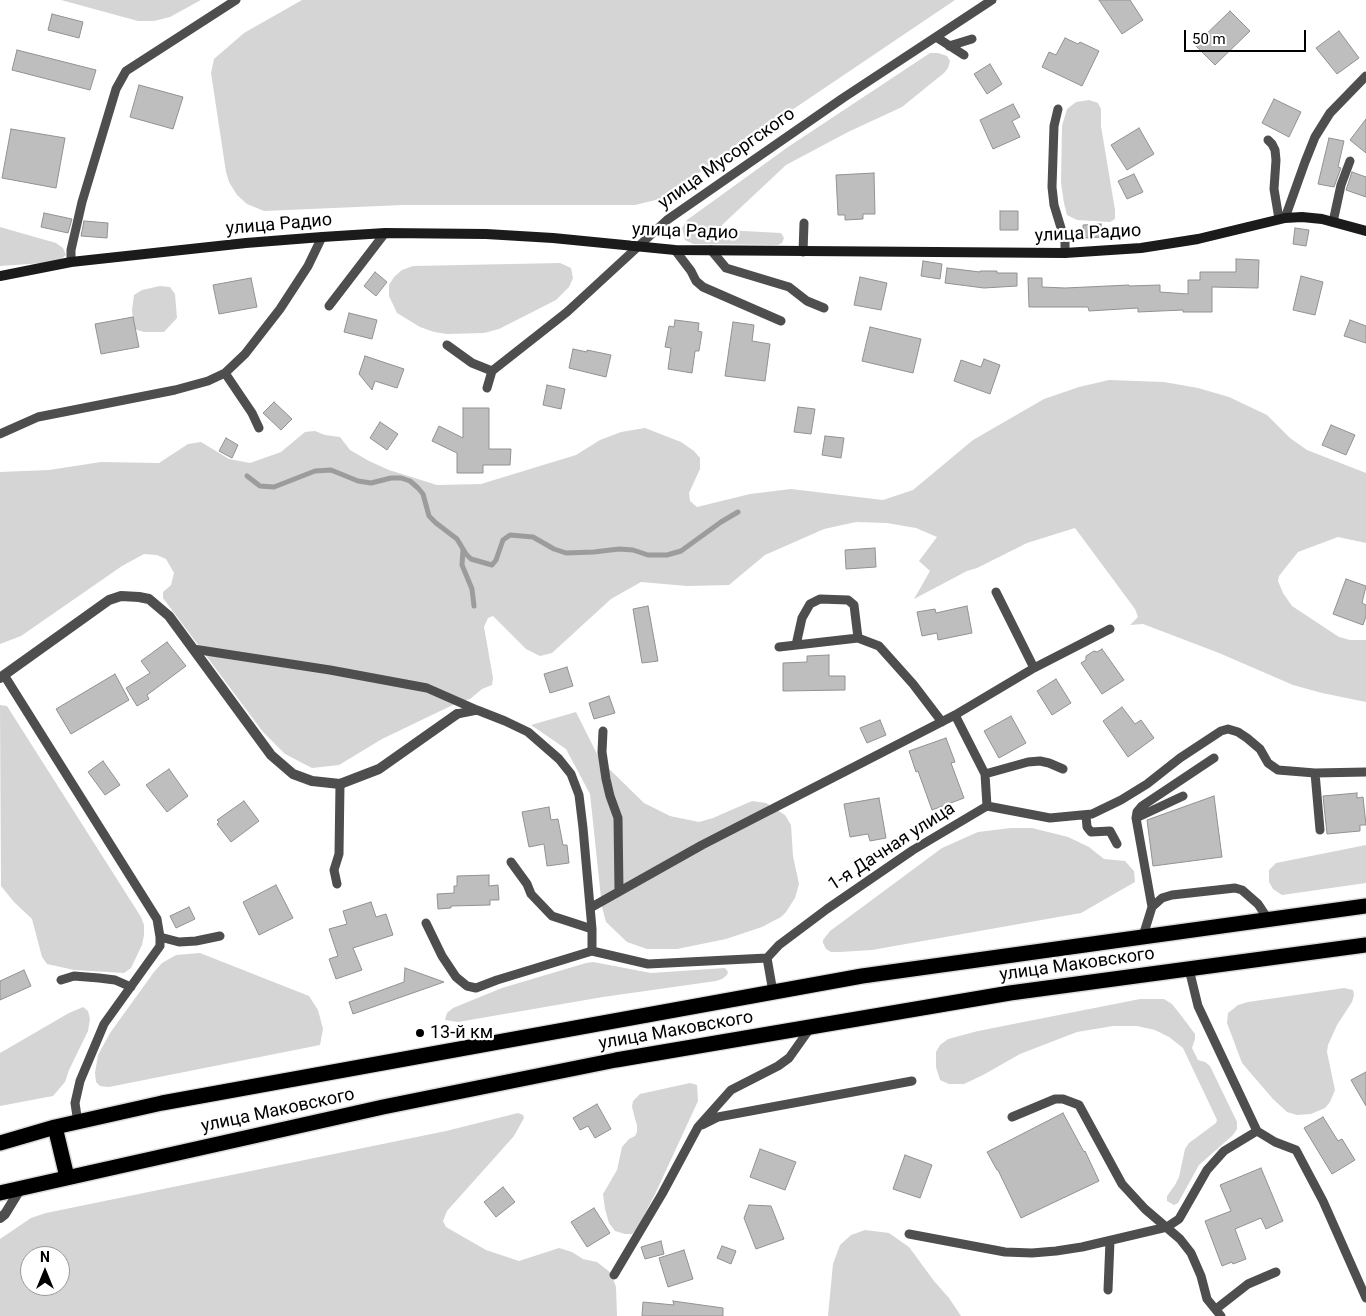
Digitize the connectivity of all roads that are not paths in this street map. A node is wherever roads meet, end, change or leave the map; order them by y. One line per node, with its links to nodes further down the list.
1 (236, 0): 22 (lane)
2 (992, 0): 3 (lane, улица Мусоргского)
3 (936, 37): 5 (lane); 17 (lane, улица Мусоргского)
4 (972, 39): 5 (lane)
5 (949, 46): 6 (lane)
6 (964, 55)
7 (1366, 76): 11 (lane)
8 (1058, 109): 21 (lane)
9 (1268, 140): 11 (lane)
10 (1350, 161): 12 (lane)
11 (1282, 218): 12 (main road, улица Радио); 21 (main road, улица Радио)
12 (1333, 222): 14 (main road, улица Радио)
13 (804, 223): 20 (lane)
14 (1366, 231)
15 (385, 233): 16 (main road, улица Радио); 17 (main road, улица Радио); 24 (lane)
16 (322, 237): 22 (main road, улица Радио); 29 (lane)
17 (636, 247): 18 (main road, улица Радио); 28 (lane, улица Мусоргского)
18 (675, 250): 19 (main road, улица Радио); 26 (lane)
19 (711, 250): 20 (main road, улица Радио); 25 (lane)
20 (803, 252): 21 (main road, улица Радио)
21 (1065, 253)
22 (71, 262): 23 (main road, улица Радио)
23 (0, 276)
24 (329, 306)
25 (824, 308)
26 (781, 321)
27 (447, 345): 28 (lane)
28 (492, 371): 30 (lane)
29 (225, 373): 31 (lane); 32 (lane)
30 (487, 388)
31 (259, 428)
32 (0, 434)
33 (996, 592): 39 (lane)
34 (1110, 629): 39 (lane)
35 (858, 638): 36 (lane); 36 (lane); 44 (lane)
36 (796, 645): 37 (lane)
37 (778, 647)
38 (193, 649): 40 (street); 41 (lane); 51 (street)
39 (1034, 668): 43 (lane)
40 (2, 677): 69 (lane)
41 (477, 710): 42 (lane); 63 (lane)
42 (457, 714): 51 (street)
43 (955, 715): 44 (lane); 50 (lane)
44 (942, 722): 60 (lane)
45 (603, 731): 60 (lane)
46 (1214, 758): 55 (lane)
47 (1063, 769): 50 (lane)
48 (1366, 772): 49 (lane)
49 (1315, 773): 54 (lane); 56 (lane)
50 (985, 774): 53 (lane)
51 (340, 784): 59 (lane)
52 (1182, 796): 55 (lane)
53 (987, 806): 54 (lane); 72 (lane, 1-я Дачная улица)
54 (1086, 815): 57 (lane)
55 (1136, 818): 62 (lane)
56 (1320, 830)
57 (1117, 844)
58 (511, 862): 66 (lane)
59 (337, 884)
60 (620, 891): 63 (lane)
61 (1366, 906): 64 (highway, улица Маковского)
62 (1152, 907): 64 (lane); 68 (lane)
63 (590, 908): 66 (lane)
64 (1268, 919): 68 (highway, улица Маковского)
65 (426, 923): 71 (lane)
66 (592, 929): 71 (lane)
67 (220, 936): 69 (lane)
68 (1143, 936): 76 (highway, улица Маковского)
69 (160, 937): 75 (lane)
70 (1366, 945): 73 (highway, улица Маковского)
71 (592, 951): 72 (lane)
72 (767, 958): 76 (lane)
73 (1189, 969): 77 (highway, улица Маковского); 83 (lane)
74 (61, 980): 75 (lane)
75 (131, 987): 80 (lane)
76 (773, 992): 80 (highway, улица Маковского)
77 (810, 1027): 82 (lane); 85 (highway, улица Маковского)
78 (912, 1082): 82 (lane)
79 (1012, 1117): 89 (lane)
80 (78, 1123): 81 (highway, улица Маковского)
81 (55, 1127): 84 (highway, улица Маковского); 85 (highway)
82 (698, 1127): 93 (lane)
83 (1257, 1132): 89 (lane); 95 (lane)
84 (0, 1143)
85 (67, 1177): 86 (highway, улица Маковского)
86 (21, 1188): 87 (highway, улица Маковского); 88 (street)
87 (0, 1193)
88 (0, 1218)
89 (1167, 1228): 91 (lane); 96 (lane)
90 (909, 1234): 91 (lane)
91 (1110, 1241): 94 (lane)
92 (1276, 1272): 96 (lane)
93 (614, 1275)
94 (1108, 1290)
95 (1366, 1298)
96 (1218, 1313)

